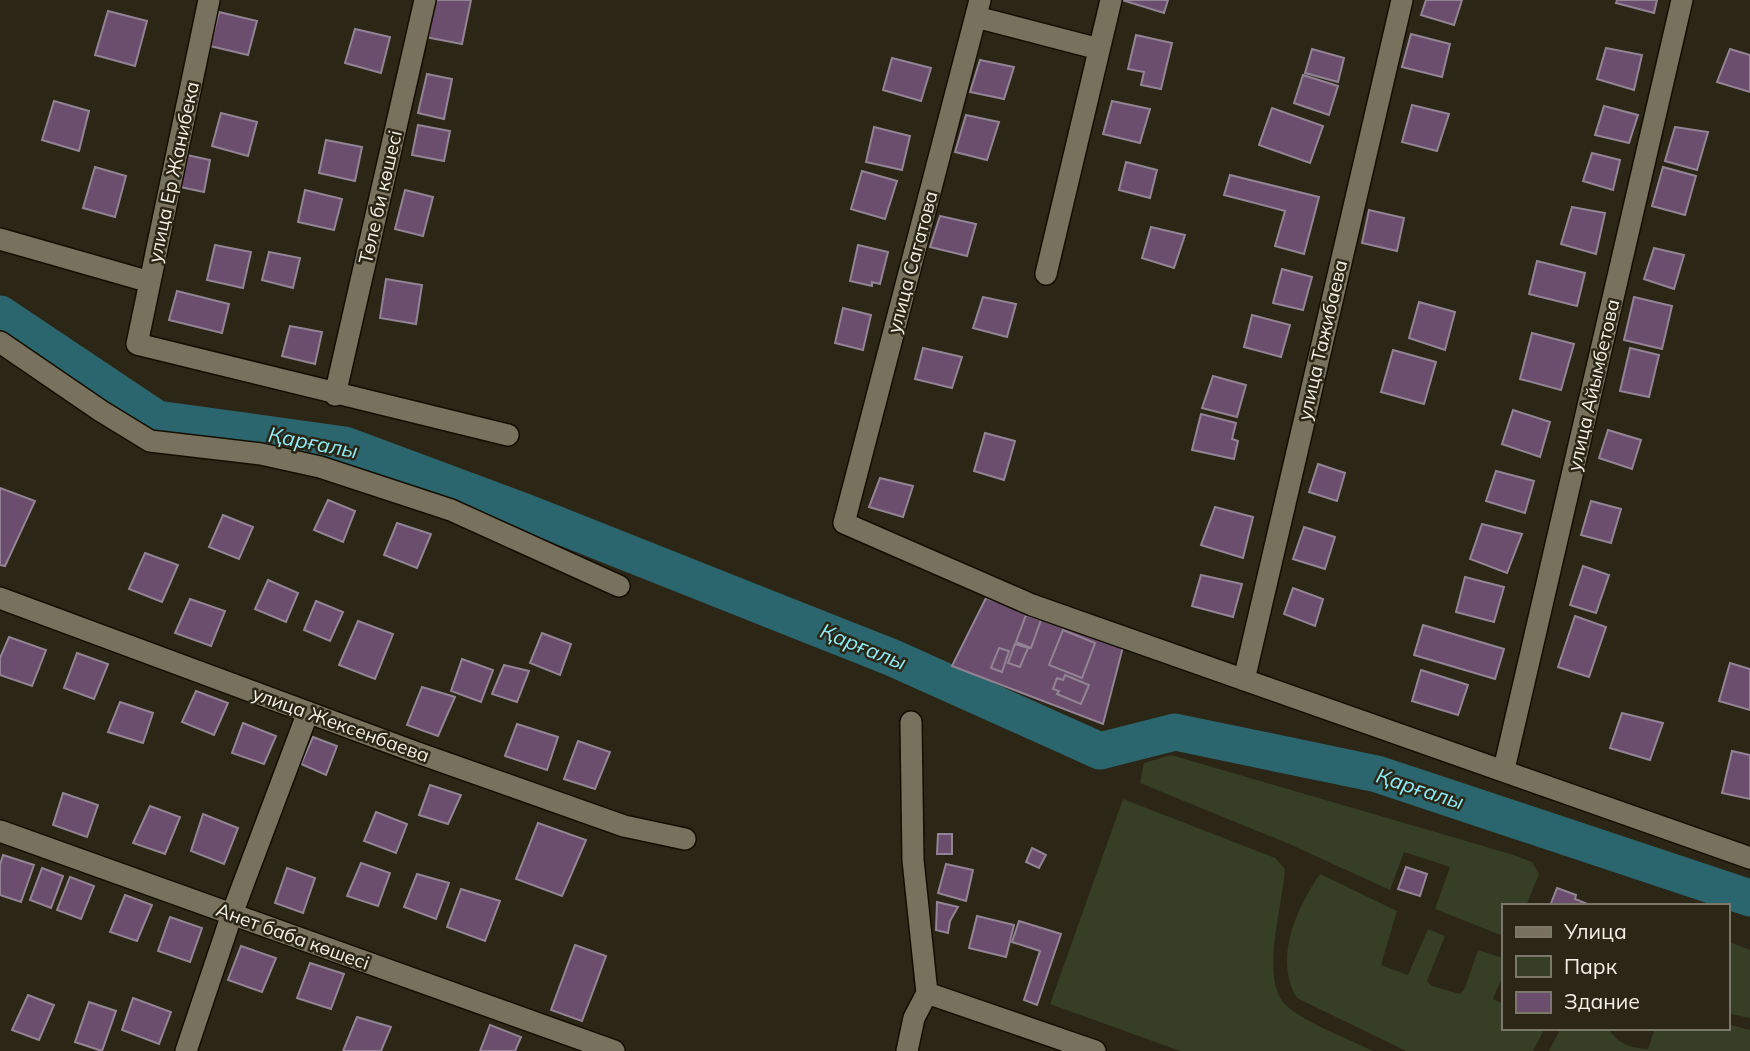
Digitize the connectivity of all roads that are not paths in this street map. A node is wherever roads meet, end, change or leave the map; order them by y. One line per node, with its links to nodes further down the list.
1 (209, 0): 10 (street, улица Ер Жанибека)
2 (425, 0): 12 (street, Төле би көшесі)
3 (1111, 0): 7 (street)
4 (1402, 0): 16 (street, улица Тажибаева)
5 (1682, 0): 19 (street, улица Айымбетова)
6 (978, 8): 7 (street); 16 (street, улица Сагатова)
7 (1099, 49): 9 (street)
8 (0, 239): 10 (street)
9 (1046, 274)
10 (150, 282): 12 (street, улица Ер Жанибека)
11 (0, 342): 14 (street)
12 (335, 395): 13 (street)
13 (508, 435)
14 (619, 586)
15 (0, 598): 17 (street, улица Жексенбаева)
16 (1244, 680): 19 (street)
17 (308, 712): 21 (street, улица Жексенбаева); 23 (street)
18 (911, 722): 24 (street)
19 (1504, 769): 22 (street)
20 (0, 831): 23 (street, Анет баба көшесі)
21 (685, 839)
22 (1750, 858)
23 (232, 914): 25 (street, Анет баба көшесі); 26 (street)
24 (927, 993): 28 (street); 29 (street)
25 (585, 1046): 27 (street, Анет баба көшесі)
26 (186, 1051)
27 (614, 1051)
28 (907, 1051)
29 (1096, 1051)

